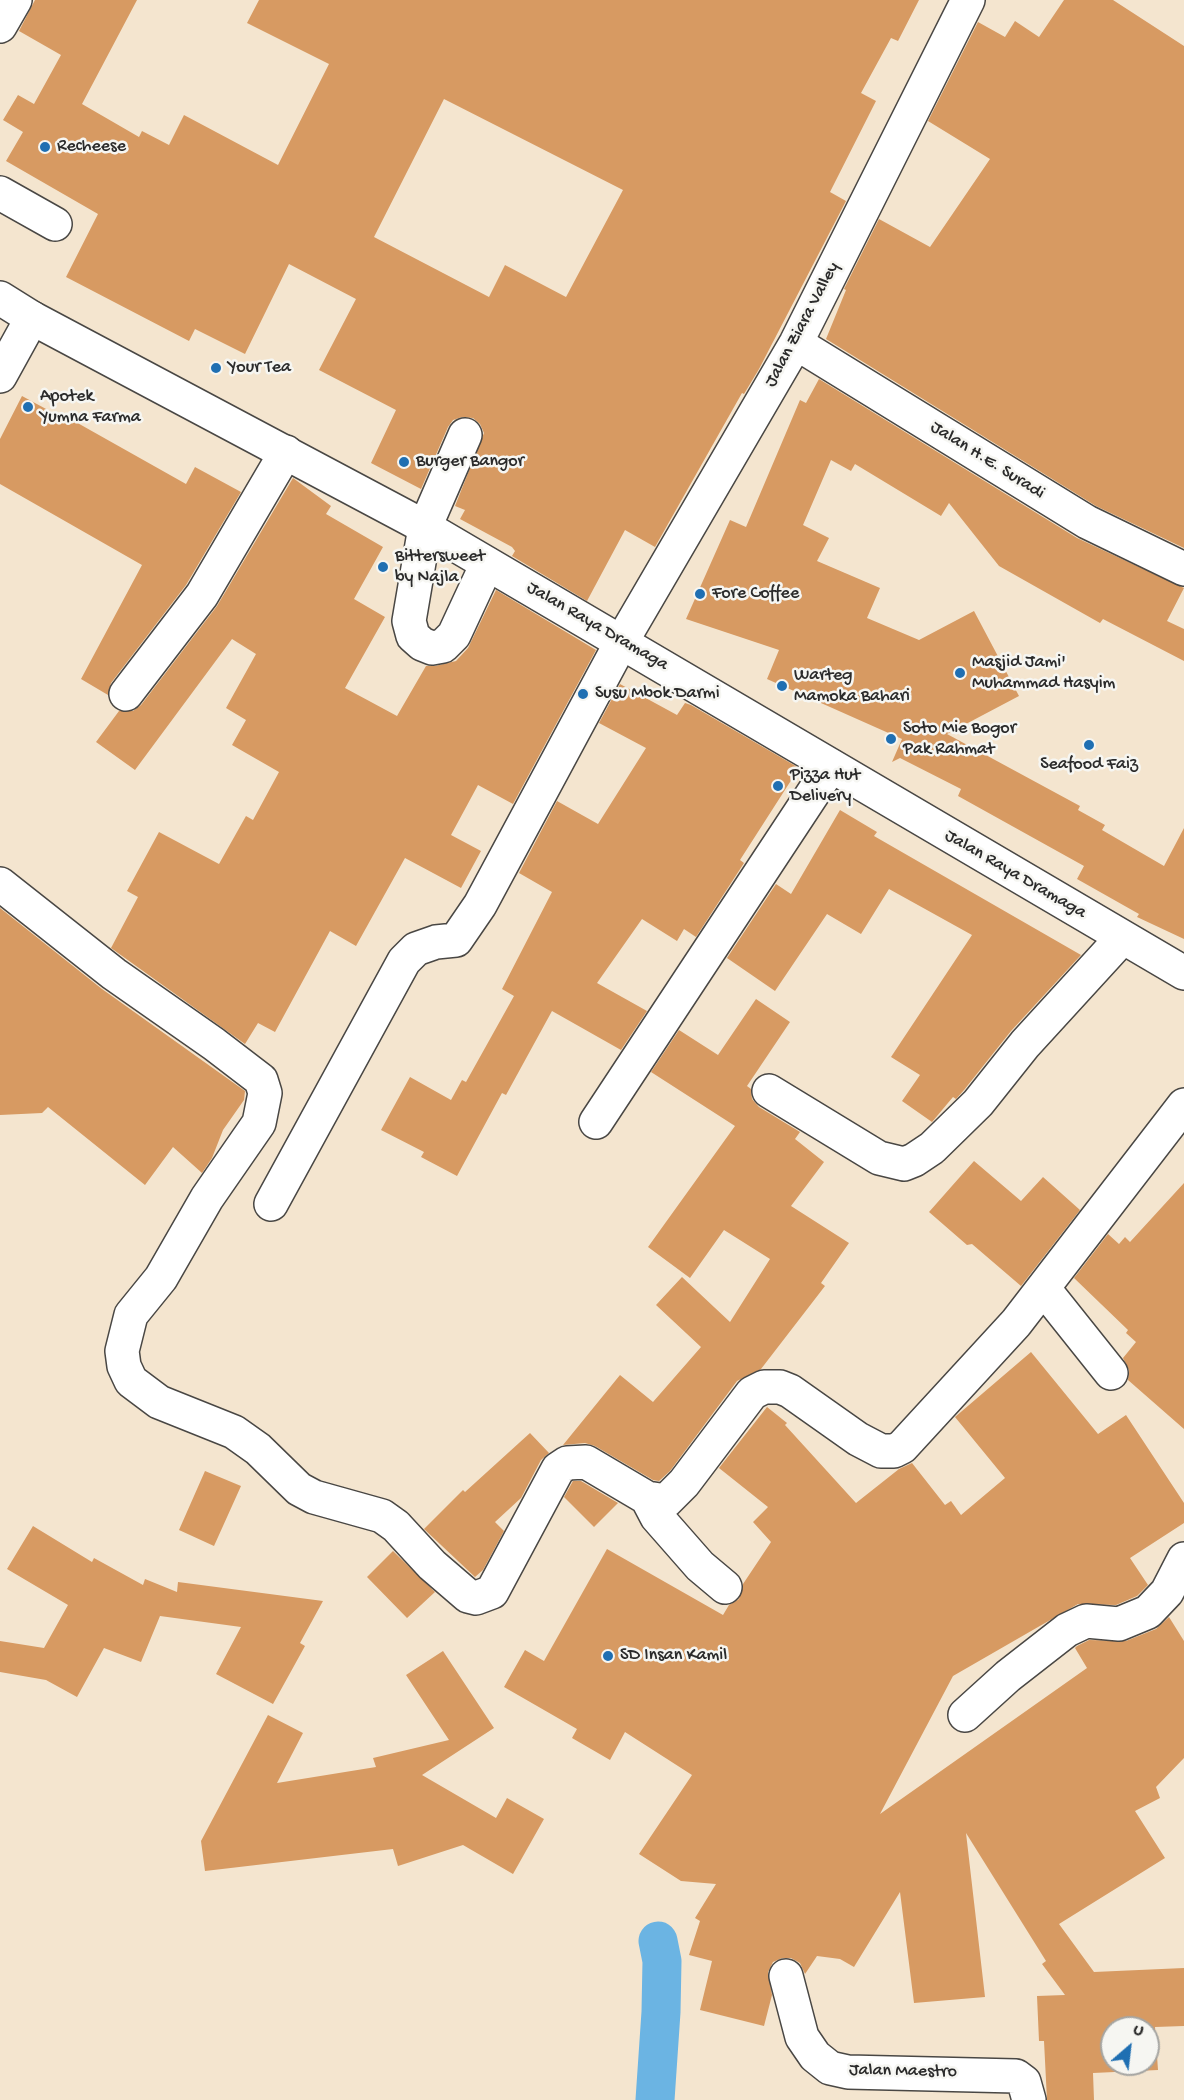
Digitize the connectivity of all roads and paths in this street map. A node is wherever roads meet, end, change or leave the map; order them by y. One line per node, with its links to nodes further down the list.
1 (15, 0): 3 (main road)
2 (968, 0): 8 (main road, Jalan Ziara Valley)
3 (0, 26)
4 (0, 193): 5 (main road)
5 (55, 224)
6 (0, 298): 7 (main road, Jalan Raya Dramaga)
7 (32, 318): 9 (main road); 11 (main road, Jalan Raya Dramaga)
8 (796, 343): 14 (main road, Jalan H.E. Suradi); 15 (main road, Jalan Ziara Valley)
9 (0, 376)
10 (465, 435): 12 (main road)
11 (286, 452): 12 (main road, Jalan Raya Dramaga); 16 (main road)
12 (425, 527): 13 (main road, Jalan Raya Dramaga); 13 (main road)
13 (487, 564): 15 (main road, Jalan Raya Dramaga)
14 (1184, 568)
15 (621, 641): 17 (main road, Jalan Raya Dramaga); 24 (main road, Jalan Ziara Valley)
16 (126, 694)
17 (831, 766): 19 (main road, Jalan Raya Dramaga); 23 (main road)
18 (0, 884): 27 (main road)
19 (1122, 938): 20 (main road, Jalan Raya Dramaga); 21 (main road)
20 (1184, 973)
21 (769, 1091)
22 (1184, 1105): 25 (main road)
23 (596, 1122)
24 (271, 1204)
25 (1044, 1288): 26 (main road); 27 (main road)
26 (1111, 1373)
27 (647, 1498): 29 (main road)
28 (1184, 1559): 30 (main road)
29 (725, 1587)
30 (1175, 1600): 31 (main road)
31 (965, 1715)
32 (786, 1976): 33 (main road, Jalan Maestro)
33 (1029, 2100)

